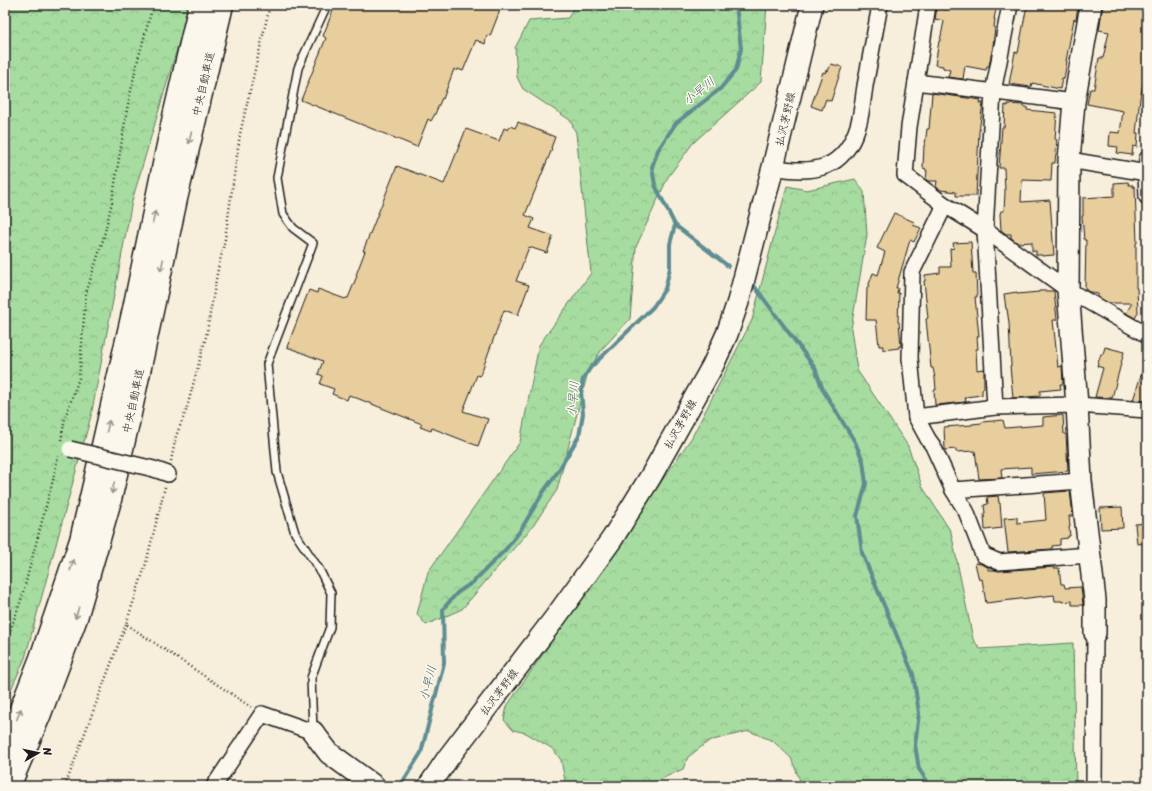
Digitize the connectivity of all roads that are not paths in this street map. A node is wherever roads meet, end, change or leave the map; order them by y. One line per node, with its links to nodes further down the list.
1 (200, 5): 31 (highway, 中央自動車道, one-way to 1)
2 (222, 5): 32 (highway, 中央自動車道, one-way to 32)
3 (327, 5): 30 (lane)
4 (812, 5): 13 (main road, 払沢茅野線)
5 (880, 5): 13 (street)
6 (928, 5): 9 (street)
7 (1010, 5): 10 (street)
8 (1091, 5): 11 (main road)
9 (916, 82): 10 (street); 16 (street)
10 (993, 92): 11 (street); 17 (street)
11 (1074, 102): 12 (main road)
12 (1069, 160): 14 (street); 18 (main road)
13 (773, 167): 35 (main road, 払沢茅野線)
14 (1146, 168): 15 (street)
15 (1147, 196)
16 (946, 205): 17 (street); 23 (street)
17 (985, 230): 18 (street); 21 (street)
18 (1068, 290): 19 (street); 20 (main road)
19 (1147, 335)
20 (1077, 405): 21 (street); 22 (street); 26 (main road)
21 (995, 408): 23 (street)
22 (1147, 410)
23 (916, 417): 27 (street)
24 (65, 448): 25 (street, bridge)
25 (161, 472)
26 (1081, 481): 27 (street); 28 (main road)
27 (953, 490): 28 (street)
28 (1089, 554): 29 (main road)
29 (1095, 633): 36 (street)
30 (313, 732): 33 (street); 34 (main road)
31 (5, 750)
32 (9, 786)
33 (214, 786)
34 (374, 786)
35 (429, 786)
36 (1094, 786)

